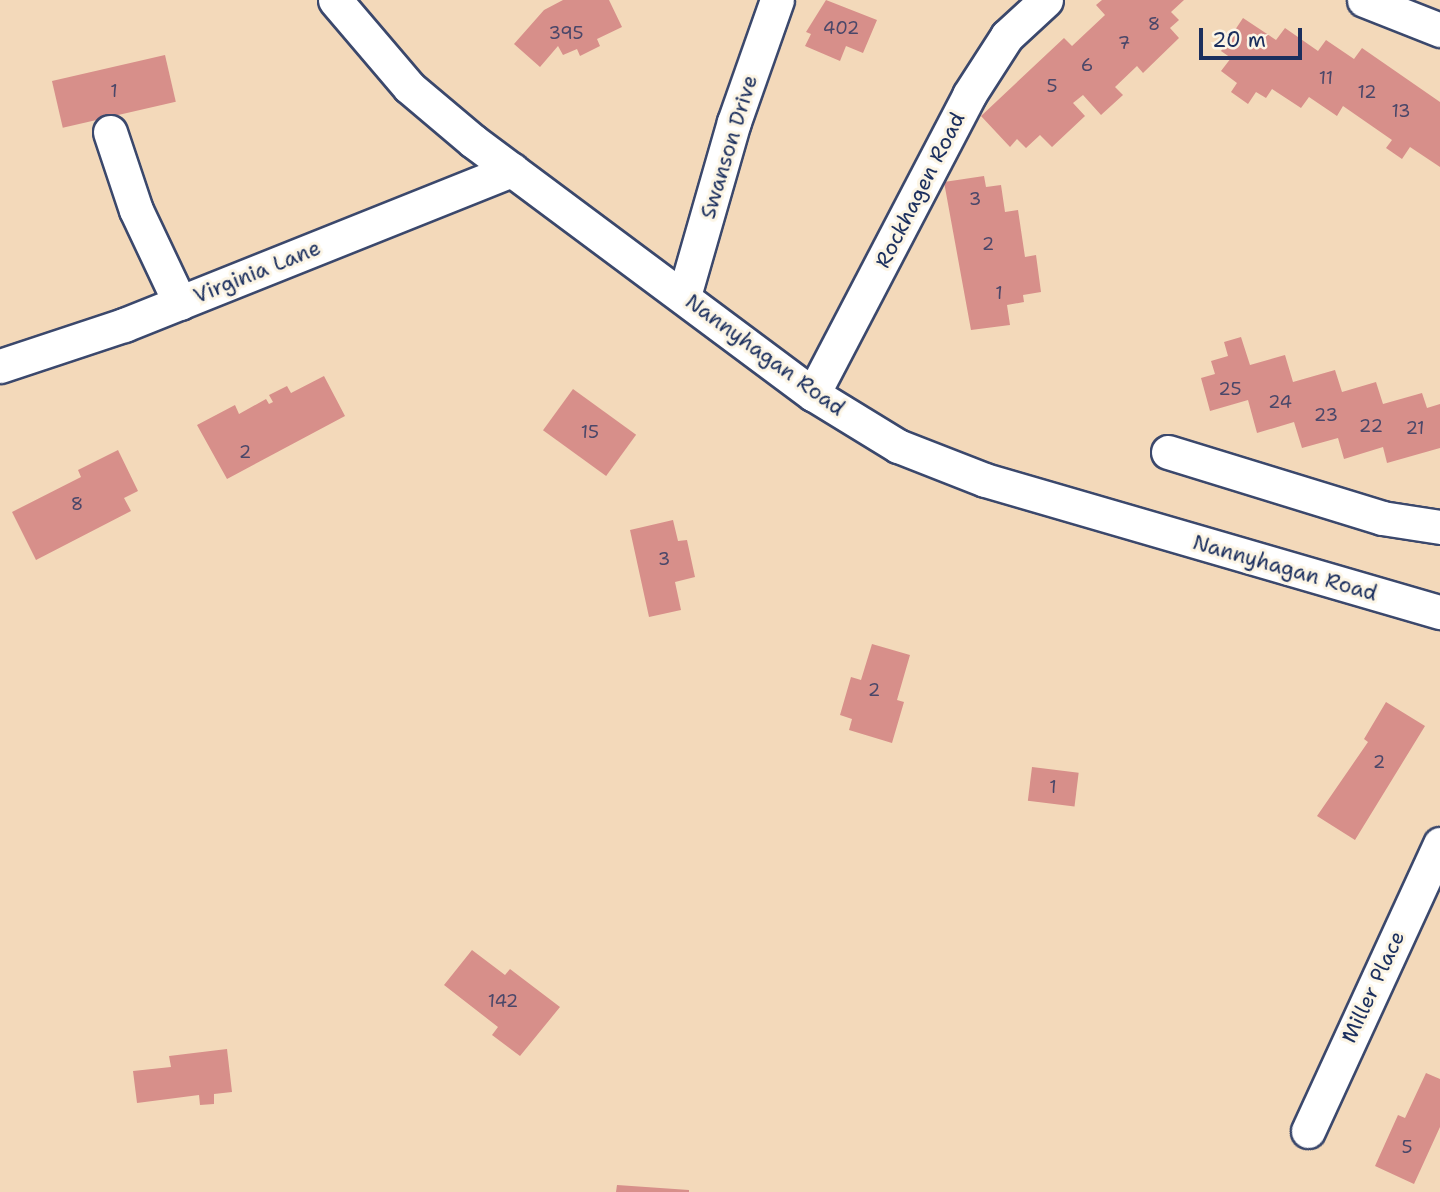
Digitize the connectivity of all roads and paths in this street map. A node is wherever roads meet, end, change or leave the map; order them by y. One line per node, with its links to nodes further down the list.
1 (335, 0): 7 (street, Nannyhagan Road)
2 (777, 0): 8 (street, Swanson Drive)
3 (1046, 0): 11 (street, Rockhagen Road)
4 (1364, 0): 5 (street)
5 (1440, 30)
6 (110, 132): 9 (street)
7 (512, 170): 8 (street, Nannyhagan Road); 9 (street, Virginia Lane)
8 (684, 296): 11 (street, Nannyhagan Road)
9 (180, 303): 10 (street, Virginia Lane)
10 (0, 366)
11 (813, 394): 14 (street, Nannyhagan Road)
12 (1168, 452): 13 (street)
13 (1440, 527)
14 (1440, 612)
15 (1440, 844): 16 (street, Miller Place)
16 (1308, 1131)

